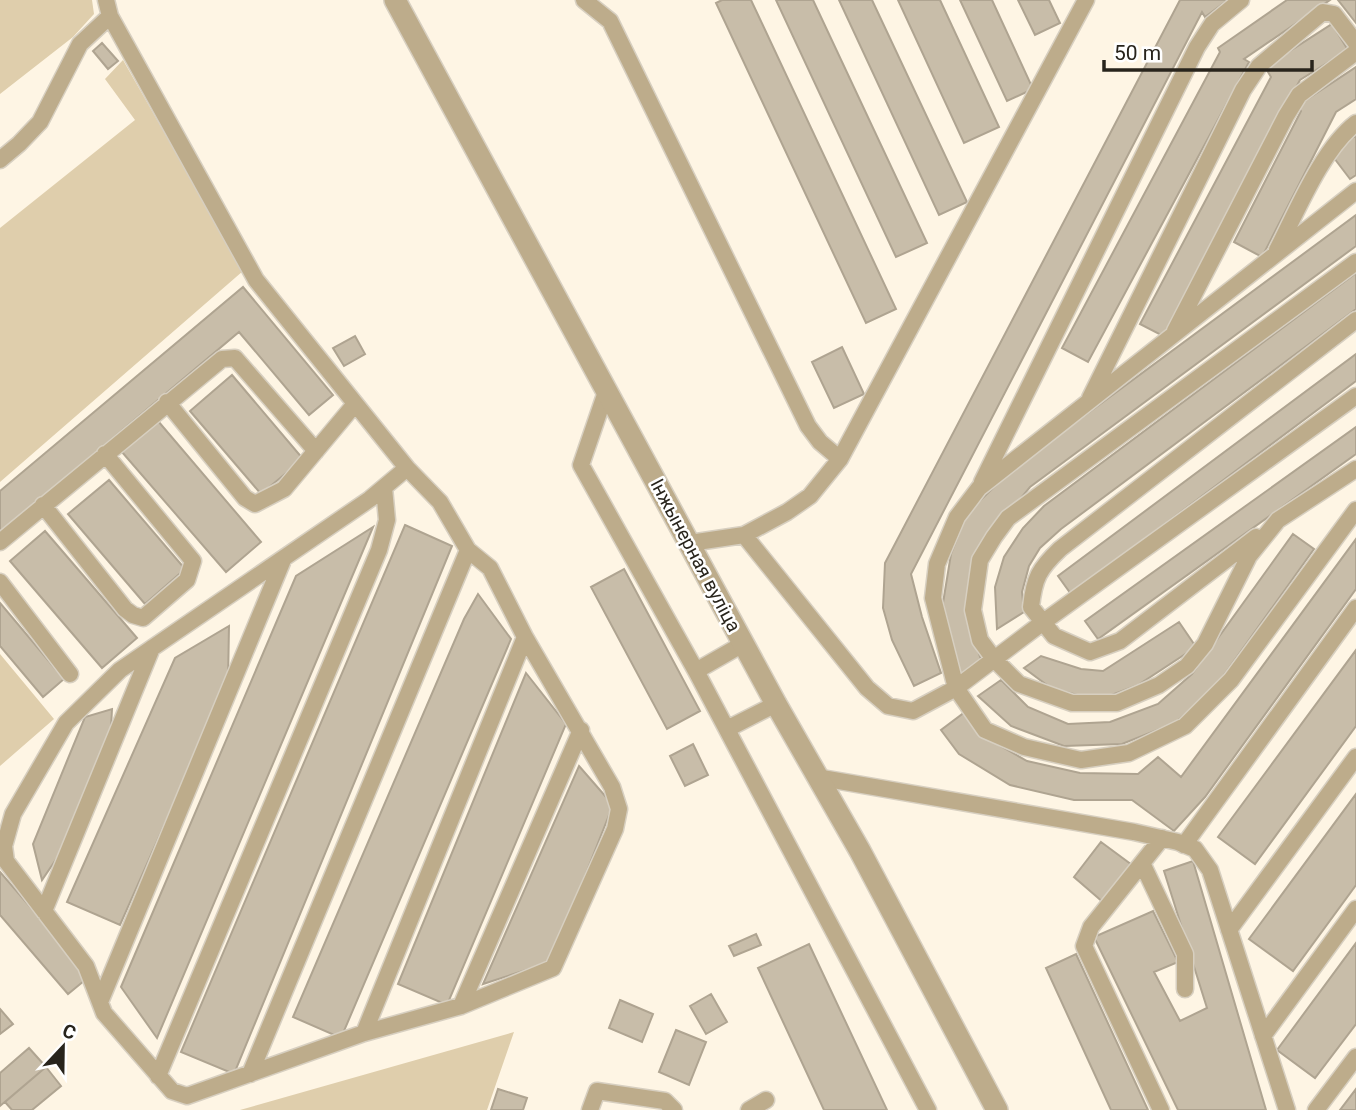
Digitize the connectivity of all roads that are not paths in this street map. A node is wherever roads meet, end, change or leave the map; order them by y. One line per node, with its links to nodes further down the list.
1 (395, 0): 15 (street, Інжынерная вуліца)
2 (583, 0): 22 (lane)
3 (1086, 0): 22 (lane)
4 (1241, 0): 26 (lane)
5 (108, 8): 9 (lane); 19 (lane)
6 (1356, 43): 18 (lane)
7 (1356, 52): 14 (lane)
8 (1356, 122): 11 (lane)
9 (0, 159)
10 (1356, 191): 11 (lane)
11 (1273, 256): 14 (lane)
12 (1356, 262): 41 (lane)
13 (1356, 320): 37 (lane)
14 (1173, 335): 18 (lane)
15 (607, 389): 32 (street, Інжынерная вуліца); 42 (lane)
16 (1356, 396): 37 (lane)
17 (167, 402): 20 (lane); 20 (lane); 21 (lane)
18 (1088, 402): 26 (lane)
19 (355, 404): 20 (lane); 23 (lane)
20 (316, 451)
21 (105, 454): 27 (lane); 27 (lane)
22 (840, 459): 30 (lane)
23 (407, 468): 25 (lane); 33 (lane)
24 (1356, 469): 29 (lane)
25 (384, 488): 34 (lane); 63 (lane)
26 (979, 488): 44 (lane)
27 (43, 506): 31 (lane)
28 (1356, 510): 44 (lane)
29 (1278, 520): 37 (lane); 41 (lane)
30 (744, 536): 32 (lane); 44 (lane)
31 (0, 541)
32 (690, 543): 39 (street, Інжынерная вуліца)
33 (468, 550): 38 (lane); 62 (lane)
34 (283, 560): 40 (lane); 57 (lane)
35 (0, 582): 43 (lane)
36 (1356, 608): 51 (lane)
37 (1042, 623): 41 (lane)
38 (525, 637): 47 (lane); 59 (lane)
39 (743, 644): 42 (lane); 45 (street, Інжынерная вуліца)
40 (152, 648): 54 (lane); 54 (lane)
41 (993, 659): 44 (lane)
42 (696, 671): 46 (lane)
43 (70, 674)
44 (956, 688)
45 (776, 704): 46 (lane); 49 (street, Інжынерная вуліца)
46 (727, 729): 68 (lane)
47 (581, 730): 58 (lane); 58 (lane)
48 (1356, 757): 55 (lane)
49 (816, 777): 50 (lane); 69 (street, Інжынерная вуліца)
50 (1162, 838): 51 (lane); 52 (lane)
51 (1184, 845): 55 (lane)
52 (1142, 863): 56 (lane); 70 (lane)
53 (1356, 909): 60 (lane)
54 (44, 911): 57 (lane)
55 (1229, 930): 60 (lane)
56 (1185, 989)
57 (100, 1002): 63 (lane)
58 (461, 1006): 59 (lane)
59 (364, 1033): 62 (lane)
60 (1263, 1036): 71 (lane)
61 (1356, 1056): 72 (lane)
62 (250, 1074): 63 (lane)
63 (158, 1076)
64 (766, 1100): 67 (lane)
65 (590, 1110): 66 (lane)
66 (674, 1110)
67 (749, 1110)
68 (928, 1110)
69 (997, 1110)
70 (1161, 1110)
71 (1287, 1110)
72 (1316, 1110)

